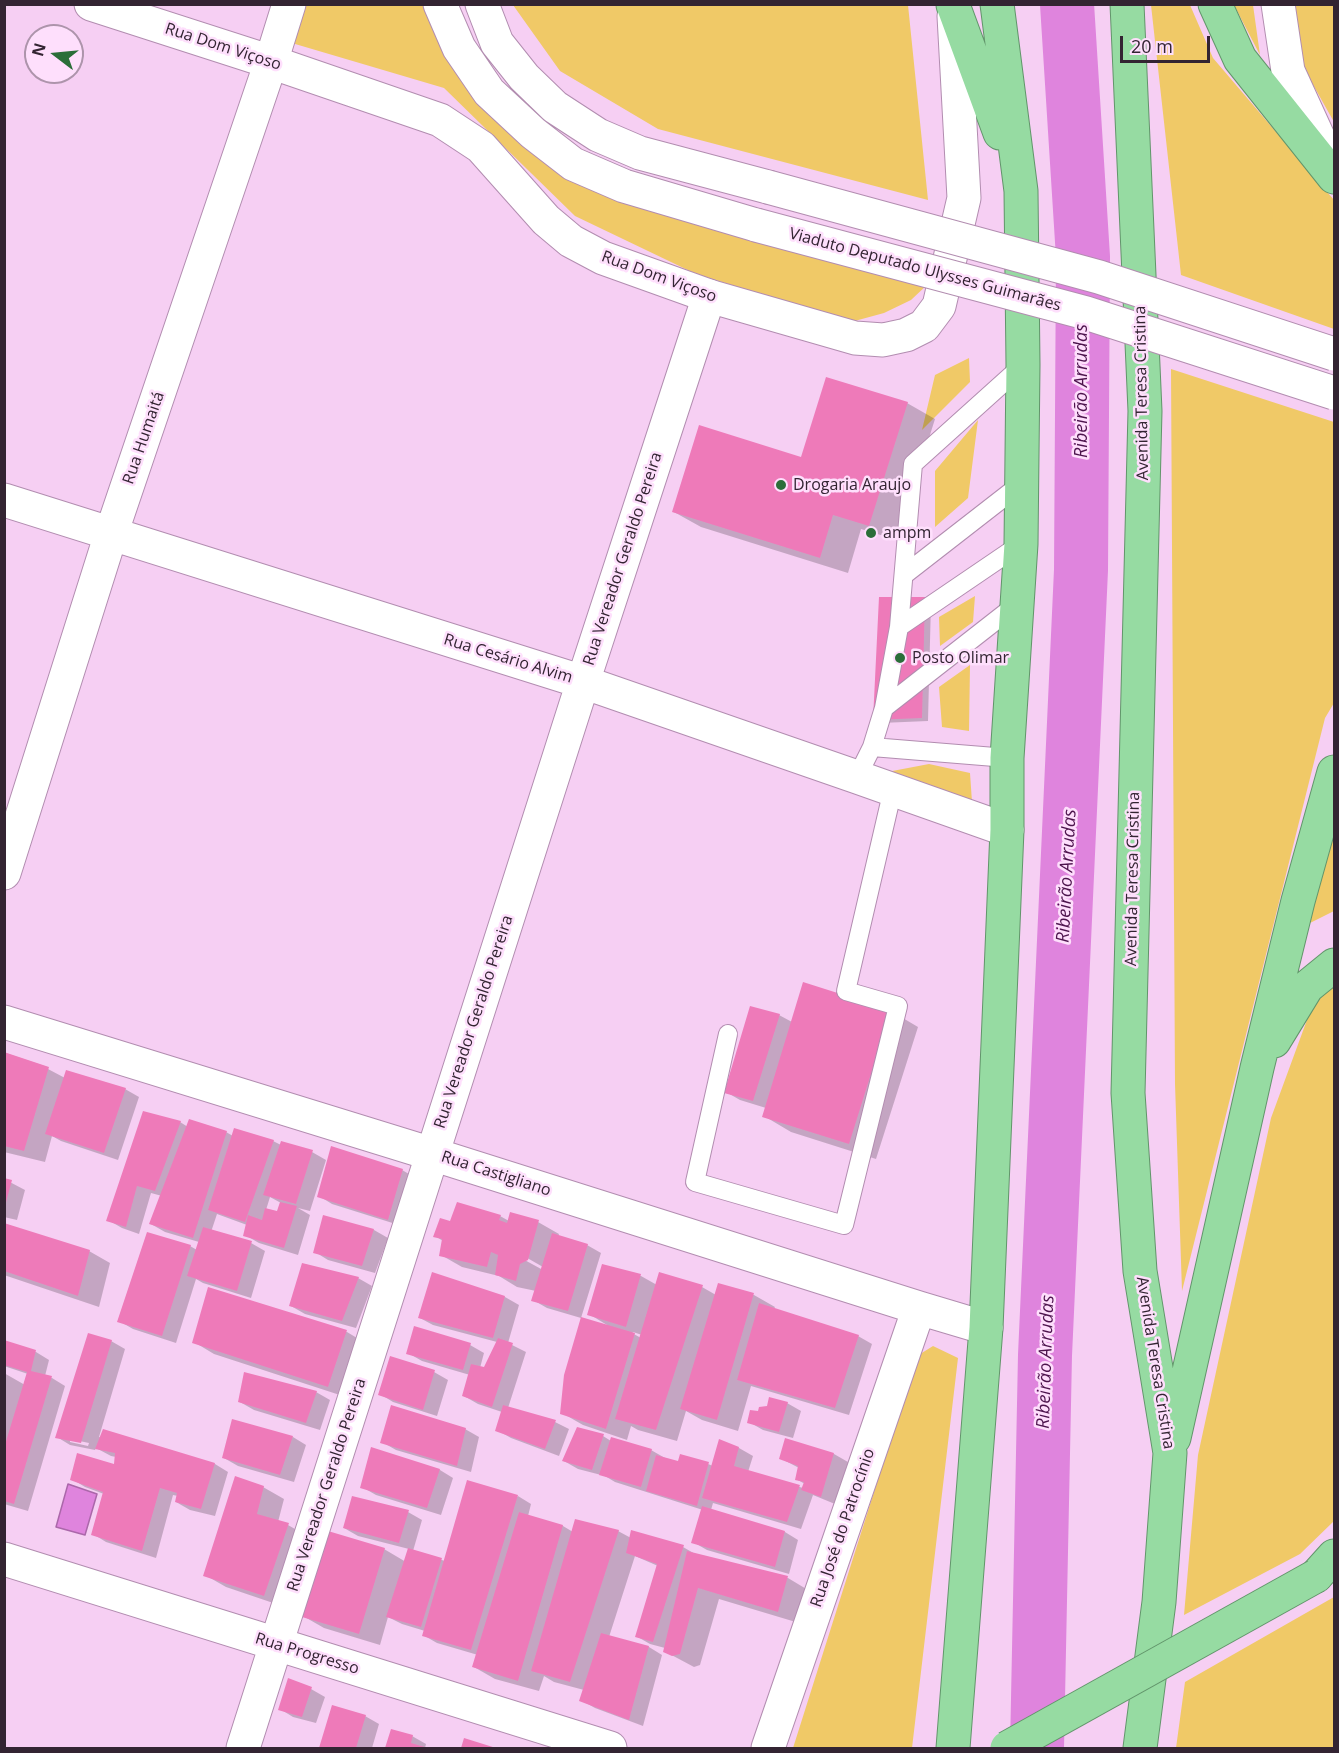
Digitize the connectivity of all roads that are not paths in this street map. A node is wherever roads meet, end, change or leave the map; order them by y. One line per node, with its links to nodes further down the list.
1 (92, 4): 10 (street, Rua Dom Viçoso)
2 (289, 4): 10 (street, Rua Humaitá)
3 (440, 4): 16 (street, Viaduto Deputado Ulysses Guimarães, bridge)
4 (482, 4): 14 (street, bridge)
5 (997, 4): 12 (highway)
6 (1127, 4): 40 (highway, Avenida Teresa Cristina)
7 (1215, 4): 11 (highway)
8 (1278, 4): 11 (street)
9 (953, 5): 12 (highway); 13 (street, Rua Dom Viçoso)
10 (271, 62): 13 (street, Rua Dom Viçoso); 19 (street, Rua Humaitá)
11 (1335, 175)
12 (1021, 191): 15 (highway)
13 (709, 296): 24 (street, Rua Vereador Geraldo Pereira)
14 (1335, 354)
15 (1023, 365): 17 (highway); 21 (lane)
16 (1335, 393)
17 (1021, 484): 20 (highway); 21 (lane)
18 (4, 500): 19 (street, Rua Cesário Alvim)
19 (111, 534): 24 (street, Rua Cesário Alvim); 32 (street, Rua Humaitá)
20 (1021, 544): 22 (highway); 23 (lane)
21 (904, 574): 23 (lane)
22 (1017, 604): 25 (lane); 27 (highway)
23 (899, 627): 25 (lane)
24 (583, 682): 29 (street, Rua Cesário Alvim); 37 (street, Rua Vereador Geraldo Pereira)
25 (884, 708): 26 (lane)
26 (872, 747): 27 (lane); 29 (lane)
27 (1007, 758): 31 (highway)
28 (1335, 772): 36 (highway)
29 (857, 777): 30 (street, Rua Cesário Alvim)
30 (893, 789): 31 (street, Rua Cesário Alvim); 35 (lane)
31 (1007, 830): 39 (highway)
32 (4, 873)
33 (1335, 965): 36 (highway)
34 (4, 1022): 37 (street, Rua Castigliano)
35 (728, 1034)
36 (1257, 1068): 40 (highway)
37 (432, 1154): 38 (street, Rua Castigliano); 43 (street, Rua Vereador Geraldo Pereira)
38 (919, 1308): 39 (street, Rua Castigliano); 46 (street, Rua José do Patrocínio)
39 (986, 1328): 47 (highway)
40 (1170, 1453): 49 (highway, Avenida Teresa Cristina)
41 (4, 1559): 43 (street, Rua Progresso)
42 (1325, 1566): 48 (highway, bridge)
43 (276, 1644): 44 (street, Rua Vereador Geraldo Pereira); 45 (street, Rua Progresso)
44 (243, 1749)
45 (610, 1749)
46 (768, 1749)
47 (953, 1749)
48 (1007, 1749)
49 (1140, 1749)

